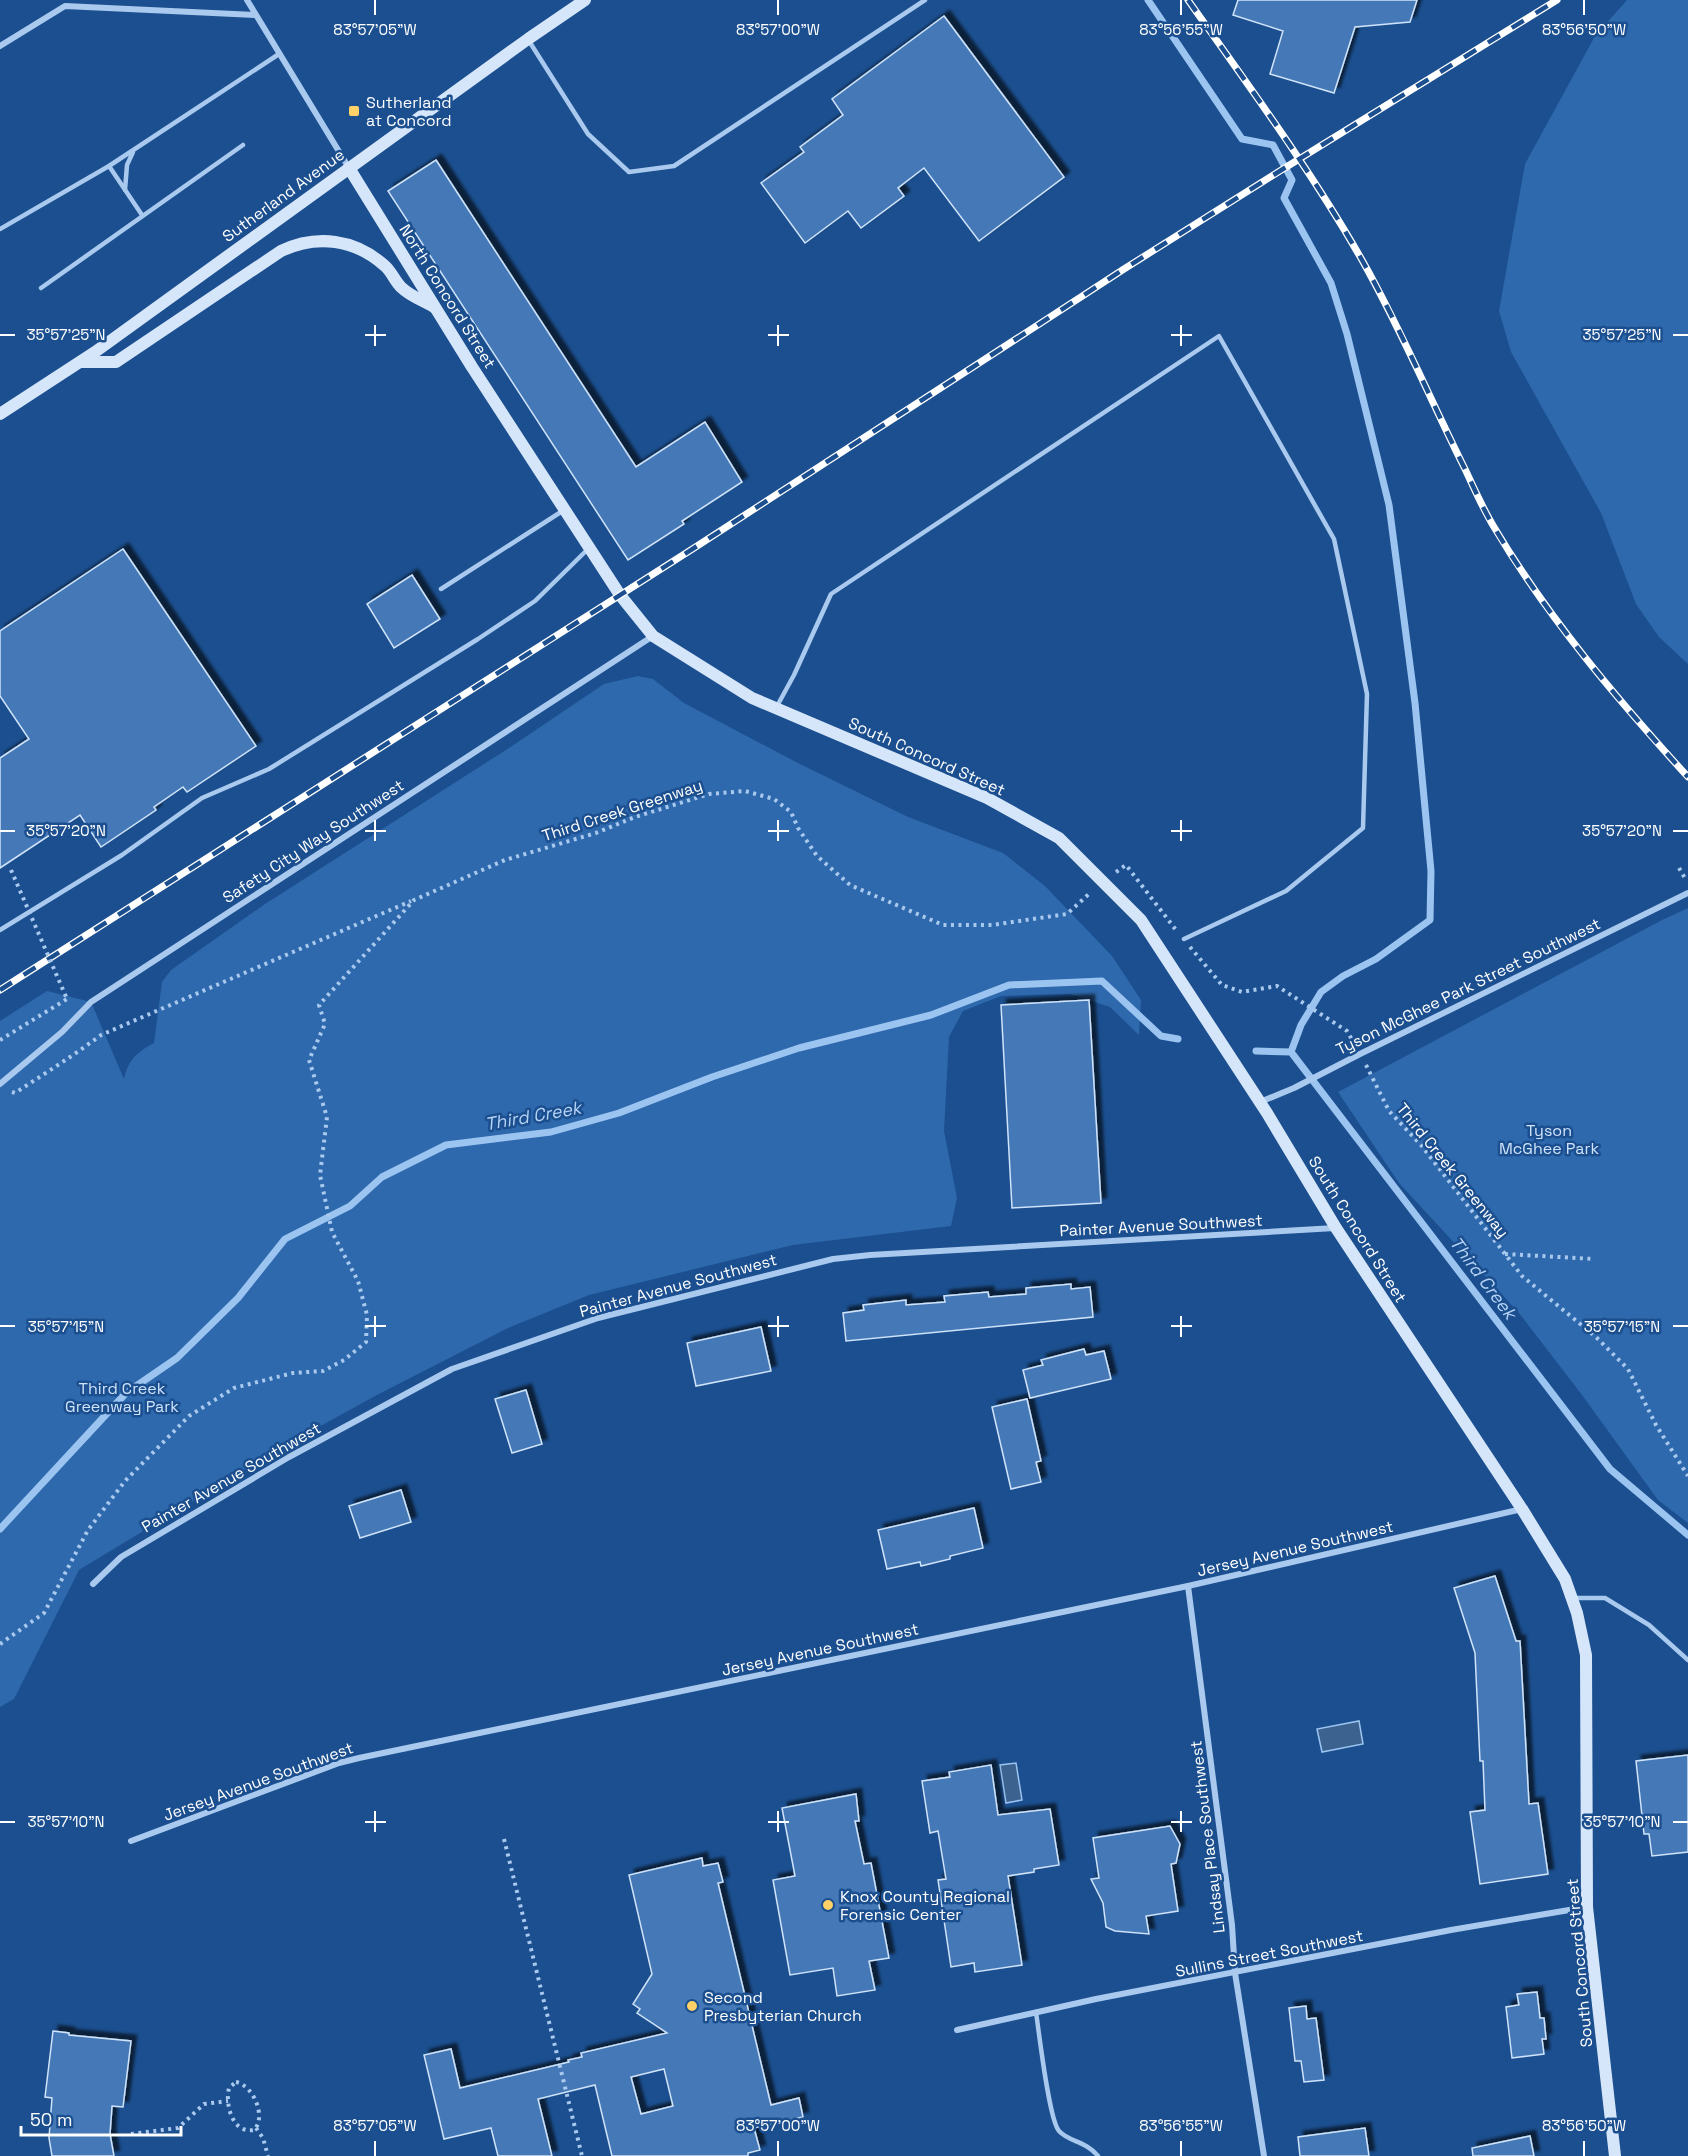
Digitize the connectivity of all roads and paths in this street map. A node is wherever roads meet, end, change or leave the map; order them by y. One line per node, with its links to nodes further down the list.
1 (247, 0): 4 (street, North Concord Street)
2 (585, 0): 5 (street, Sutherland Avenue)
3 (925, 0): 5 (lane)
4 (255, 15): 6 (street); 7 (street, North Concord Street)
5 (528, 39): 11 (street, Sutherland Avenue)
6 (0, 46)
7 (279, 54): 9 (lane); 11 (street, North Concord Street)
8 (243, 145): 13 (lane)
9 (135, 149): 10 (lane); 12 (lane)
10 (110, 166): 12 (lane); 14 (lane)
11 (349, 168): 16 (street, North Concord Street); 17 (street, Sutherland Avenue)
12 (125, 190): 13 (lane)
13 (142, 215): 15 (lane)
14 (0, 229)
15 (41, 288)
16 (435, 308): 17 (street); 19 (street, North Concord Street)
17 (80, 362): 18 (street, Sutherland Avenue)
18 (0, 414)
19 (564, 510): 20 (street, North Concord Street); 21 (lane)
20 (589, 548): 22 (street, North Concord Street); 31 (lane)
21 (441, 589)
22 (627, 606): 23 (street, South Concord Street)
23 (653, 636): 24 (street, South Concord Street); 35 (street, Safety City Way Southwest)
24 (775, 708): 27 (street, South Concord Street); 32 (lane)
25 (1679, 868): 28 (path)
26 (11, 870): 33 (path, bridge)
27 (1102, 882): 30 (path, Third Creek Greenway); 32 (path, Third Creek Greenway); 36 (street, South Concord Street)
28 (1688, 884)
29 (1688, 893): 34 (street, Tyson McGhee Park Street Southwest)
30 (414, 900): 35 (path); 45 (path, Third Creek Greenway)
31 (0, 930)
32 (1184, 939): 34 (path, Third Creek Greenway)
33 (0, 1040)
34 (1360, 1053): 36 (street, Tyson McGhee Park Street Southwest); 38 (path, Third Creek Greenway)
35 (0, 1084)
36 (1259, 1103): 37 (street, South Concord Street)
37 (1336, 1228): 41 (street, South Concord Street); 42 (street, Painter Avenue Southwest)
38 (1504, 1254): 39 (path); 40 (path, Third Creek Greenway)
39 (1594, 1259)
40 (1688, 1476)
41 (1522, 1509): 43 (street, Jersey Avenue Southwest); 44 (street, South Concord Street)
42 (93, 1584)
43 (1188, 1586): 48 (street, Jersey Avenue Southwest); 50 (street, Lindsay Place Southwest)
44 (1572, 1598): 46 (lane); 49 (street, South Concord Street)
45 (0, 1644)
46 (1688, 1660)
47 (504, 1839): 57 (path)
48 (131, 1841)
49 (1587, 1907): 50 (street, Sullins Street Southwest); 60 (street, South Concord Street)
50 (1235, 1974): 51 (street, Sullins Street Southwest); 59 (street, Lindsay Place Southwest)
51 (1036, 2012): 52 (street, Sullins Street Southwest); 58 (lane)
52 (957, 2030)
53 (228, 2101): 54 (path); 54 (path); 55 (path)
54 (256, 2128): 56 (path)
55 (131, 2134)
56 (268, 2156)
57 (582, 2156)
58 (1098, 2156)
59 (1264, 2156)
60 (1616, 2156)

